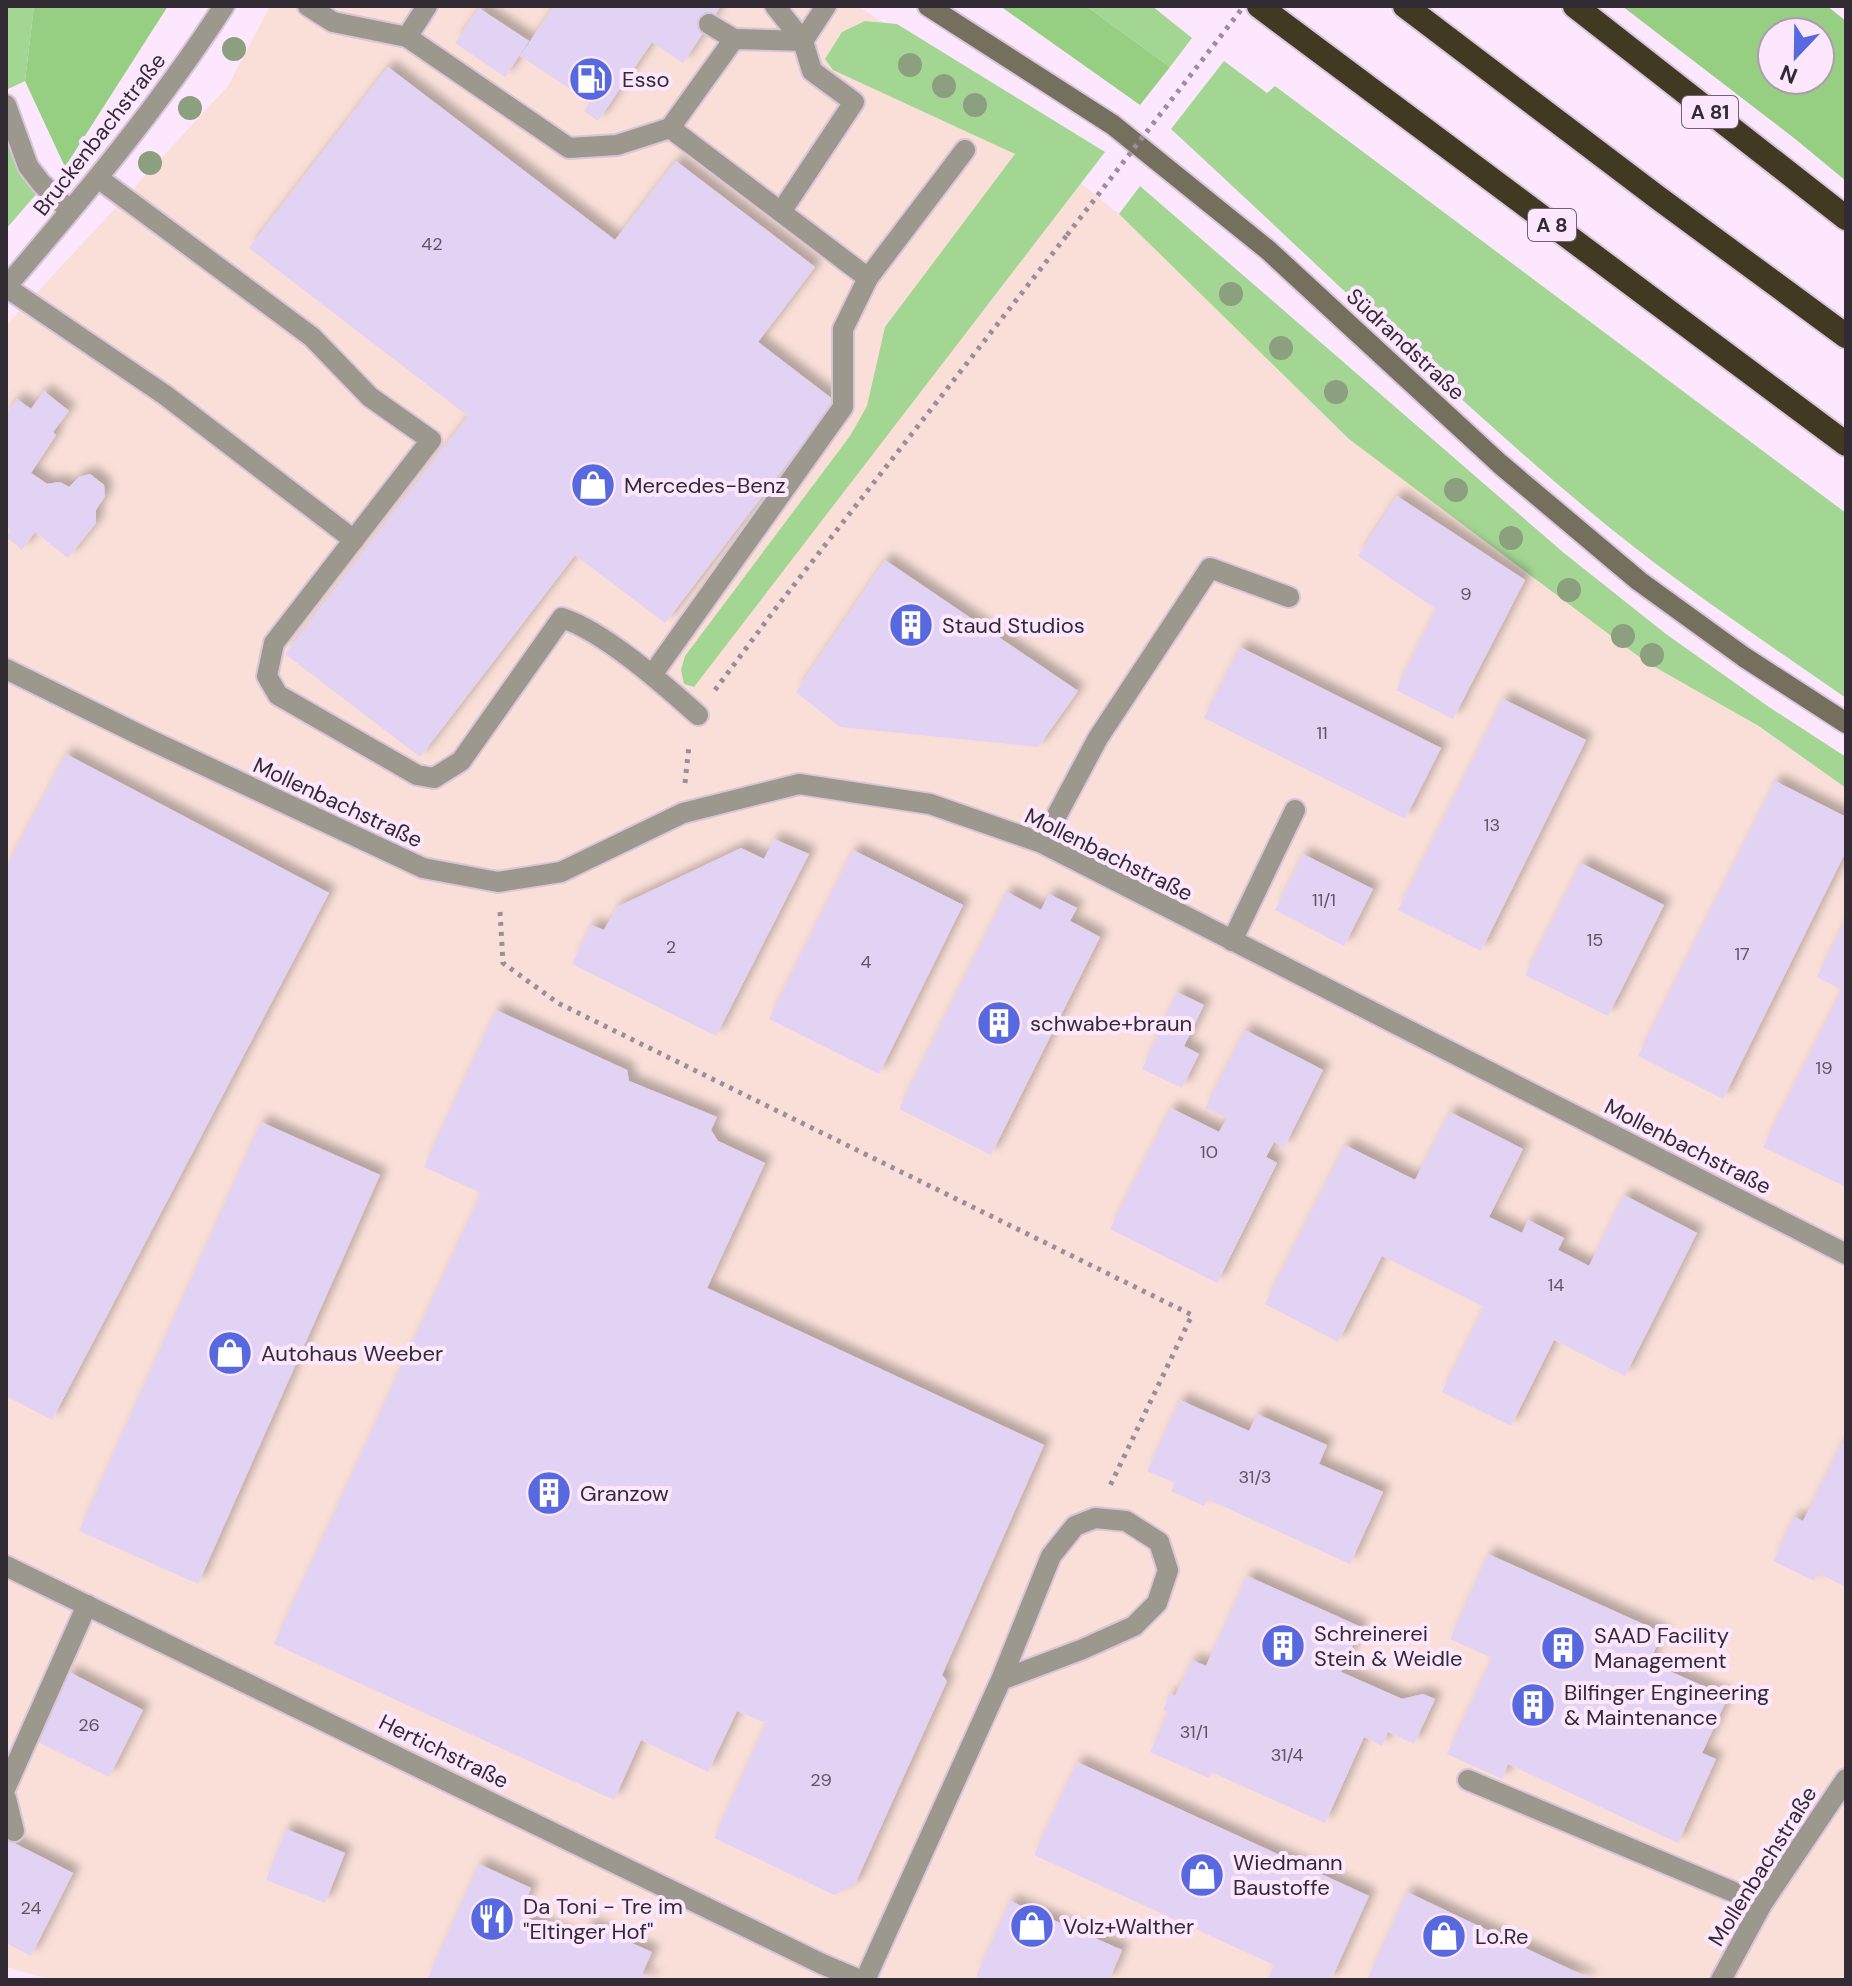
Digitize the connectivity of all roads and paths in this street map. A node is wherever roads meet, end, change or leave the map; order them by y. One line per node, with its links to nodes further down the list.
1 (224, 6): 18 (street, Bruckenbachstraße)
2 (308, 6): 12 (street)
3 (427, 6): 12 (street)
4 (775, 6): 14 (street)
5 (826, 6): 14 (street)
6 (928, 6): 32 (main road, Südrandstraße)
7 (1244, 6): 29 (path, bridge)
8 (1259, 6): 25 (highway, A 8)
9 (1405, 6): 24 (highway)
10 (1575, 6): 21 (highway, A 81)
11 (709, 24): 13 (street)
12 (407, 37): 16 (street)
13 (734, 39): 14 (street); 16 (street)
14 (803, 41): 20 (street)
15 (6, 105): 19 (street)
16 (670, 128): 20 (street)
17 (965, 150): 22 (street)
18 (98, 178): 19 (street, Bruckenbachstraße); 26 (street)
19 (70, 211): 23 (street, Bruckenbachstraße)
20 (781, 212): 22 (street)
21 (1846, 218)
22 (868, 278): 30 (street)
23 (6, 287): 26 (street)
24 (1846, 336)
25 (1846, 444)
26 (354, 540): 30 (street)
27 (1289, 597): 34 (street)
28 (6, 669): 35 (street, Mollenbachstraße)
29 (730, 670)
30 (652, 675): 31 (street)
31 (698, 715)
32 (1846, 723)
33 (1295, 810): 36 (street)
34 (1042, 843): 35 (street, Mollenbachstraße); 36 (street, Mollenbachstraße)
35 (498, 882): 38 (path)
36 (1232, 941): 37 (street, Mollenbachstraße)
37 (1846, 1254)
38 (1095, 1518): 41 (street, Hertichstraße); 41 (street)
39 (6, 1566): 40 (street, Hertichstraße)
40 (87, 1605): 44 (street); 48 (street, Hertichstraße)
41 (1001, 1680): 49 (street, Hertichstraße)
42 (1846, 1779): 47 (street, Mollenbachstraße)
43 (1468, 1780): 47 (street)
44 (6, 1787)
45 (6, 1798): 46 (street)
46 (14, 1831)
47 (1762, 1904): 50 (street, Mollenbachstraße)
48 (816, 1972): 49 (street, Hertichstraße)
49 (862, 1980)
50 (1721, 1980)

